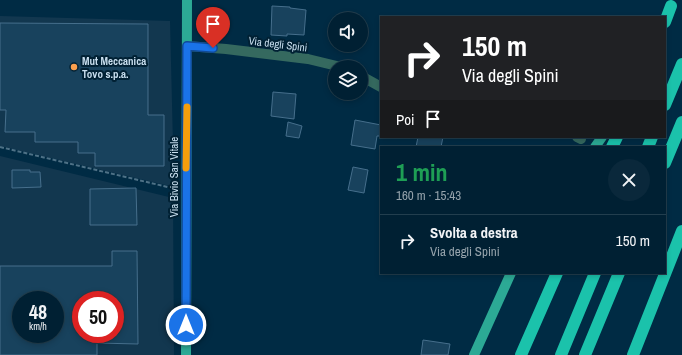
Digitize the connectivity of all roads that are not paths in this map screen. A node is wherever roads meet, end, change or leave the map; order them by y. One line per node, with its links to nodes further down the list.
1 (187, 0): 5 (main road, Via Bivio San Vitale)
2 (672, 3): 3 (main road); 4 (highway)
3 (666, 16)
4 (666, 19)
5 (187, 46): 6 (street, Via degli Spini); 20 (main road, Via Bivio San Vitale)
6 (328, 64)
7 (682, 64): 10 (highway)
8 (368, 80): 9 (street)
9 (380, 86)
10 (666, 103)
11 (682, 122): 12 (highway)
12 (666, 161)
13 (682, 231): 14 (highway)
14 (666, 271)
15 (511, 274): 21 (main road)
16 (557, 274): 22 (highway)
17 (595, 274): 23 (highway)
18 (619, 274): 24 (highway)
19 (665, 274): 25 (highway)
20 (186, 355)
21 (474, 355)
22 (521, 355)
23 (561, 355)
24 (585, 355)
25 (633, 355)

